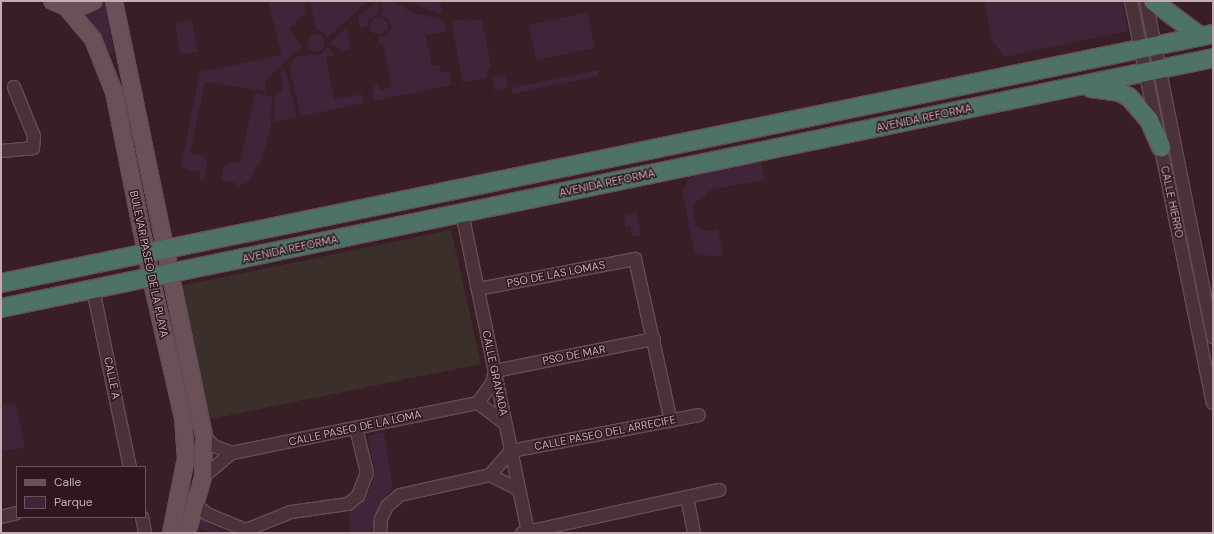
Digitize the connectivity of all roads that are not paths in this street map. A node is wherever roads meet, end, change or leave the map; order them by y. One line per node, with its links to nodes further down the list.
1 (94, 1): 6 (main road)
2 (114, 1): 17 (main road, BULEVAR PASEO DE LA PLAYA)
3 (1131, 1): 8 (street, CALLE HIERRO)
4 (1146, 1): 8 (street, CALLE HIERRO)
5 (1153, 1): 7 (highway)
6 (59, 4): 18 (main road, BULEVAR PASEO DE LA PLAYA)
7 (1207, 35): 8 (highway)
8 (1147, 46): 10 (street, CALLE HIERRO); 15 (highway)
9 (1213, 58): 10 (highway, AVENIDA REFORMA)
10 (1152, 71): 11 (highway, AVENIDA REFORMA); 13 (street, CALLE HIERRO); 25 (street, CALLE HIERRO)
11 (1074, 86): 13 (highway); 16 (highway, AVENIDA REFORMA)
12 (14, 87): 14 (street)
13 (1161, 147): 30 (street, CALLE HIERRO)
14 (1, 151)
15 (515, 177): 16 (highway); 17 (highway)
16 (462, 213): 19 (highway, AVENIDA REFORMA); 23 (street, CALLE GRANADA)
17 (166, 250): 18 (highway); 19 (main road, BULEVAR PASEO DE LA PLAYA)
18 (146, 254): 20 (main road, BULEVAR PASEO DE LA PLAYA); 21 (highway)
19 (170, 274): 20 (highway, AVENIDA REFORMA); 31 (main road, BULEVAR PASEO DE LA PLAYA)
20 (151, 278): 22 (highway, AVENIDA REFORMA); 28 (main road, BULEVAR PASEO DE LA PLAYA)
21 (1, 282)
22 (93, 290): 24 (highway, AVENIDA REFORMA); 39 (street, CALLE A)
23 (478, 290): 26 (street, PSO DE LAS LOMAS); 27 (street, CALLE GRANADA)
24 (1, 308)
25 (1213, 337)
26 (654, 339): 27 (street, PSO DE MAR); 33 (street)
27 (495, 371): 29 (street); 34 (street, CALLE GRANADA)
28 (177, 390): 31 (main road); 52 (main road, BULEVAR PASEO DE LA PLAYA)
29 (478, 403): 34 (street); 35 (street, CALLE PASEO DE LA LOMA)
30 (1213, 403)
31 (199, 412): 36 (main road, BULEVAR PASEO DE LA PLAYA)
32 (699, 415): 33 (street, CALLE PASEO DEL ARRECIFE)
33 (671, 421): 37 (street, CALLE PASEO DEL ARRECIFE)
34 (505, 423): 37 (street, CALLE GRANADA)
35 (356, 428): 38 (street, CALLE PASEO DE LA LOMA); 49 (street)
36 (204, 436): 38 (street); 41 (main road, BULEVAR PASEO DE LA PLAYA)
37 (511, 451): 40 (street); 42 (street, CALLE GRANADA)
38 (232, 453): 41 (street, CALLE PASEO DE LA LOMA)
39 (130, 466)
40 (490, 475): 42 (street); 55 (street)
41 (203, 477): 45 (main road, BULEVAR PASEO DE LA PLAYA)
42 (519, 490): 50 (street, CALLE GRANADA)
43 (719, 490): 44 (street)
44 (687, 497): 50 (street); 56 (street)
45 (196, 504): 49 (street); 53 (main road, BULEVAR PASEO DE LA PLAYA)
46 (16, 513): 47 (street)
47 (1, 517)
48 (142, 518): 51 (street)
49 (246, 530): 54 (street)
50 (526, 532)
51 (146, 533)
52 (171, 533)
53 (187, 533)
54 (233, 533)
55 (380, 533)
56 (694, 533)

